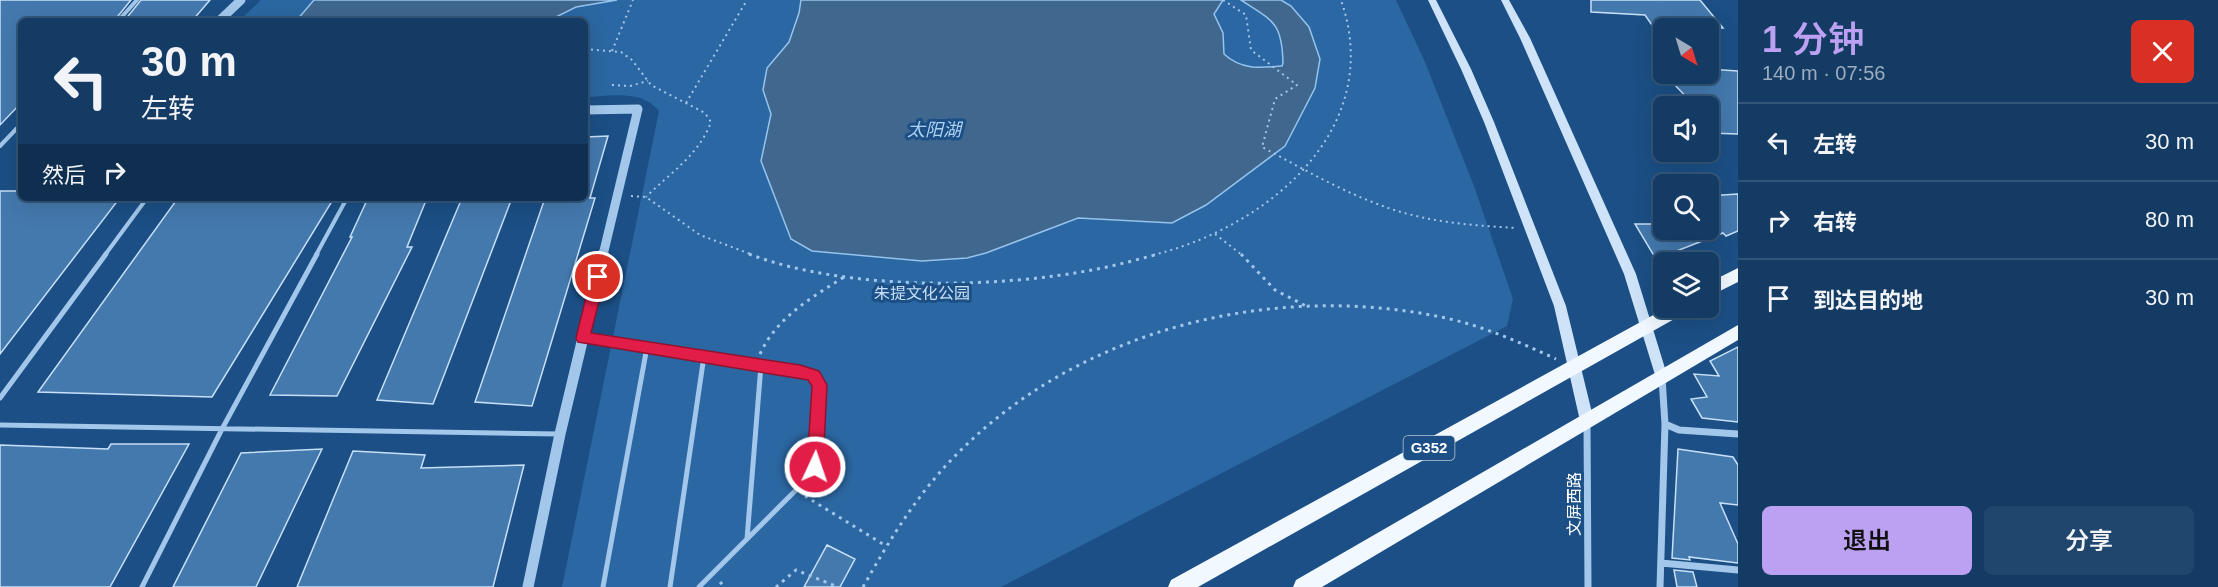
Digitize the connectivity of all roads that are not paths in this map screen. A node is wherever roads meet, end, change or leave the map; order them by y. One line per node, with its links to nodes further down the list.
1 (137, 0): 5 (lane)
2 (241, 0): 6 (street)
3 (1431, 0): 21 (main road)
4 (1505, 0): 15 (main road)
5 (121, 18)
6 (222, 18)
7 (588, 110): 17 (street)
8 (18, 127): 9 (lane)
9 (0, 146)
10 (145, 201): 23 (lane)
11 (345, 201): 27 (lane)
12 (1738, 274): 13 (highway)
13 (1719, 285)
14 (1661, 318): 15 (highway, G352)
15 (1646, 326): 21 (highway, G352); 22 (main road)
16 (1738, 332): 22 (highway)
17 (583, 338): 18 (lane); 28 (street)
18 (647, 347): 19 (lane); 35 (lane)
19 (704, 356): 20 (lane); 36 (lane)
20 (758, 365): 30 (lane); 30 (lane)
21 (1574, 367): 24 (main road); 38 (highway, G352)
22 (1662, 378): 24 (highway); 25 (street)
23 (0, 398)
24 (1587, 421): 39 (highway); 40 (street, 文屏西路)
25 (1665, 424): 29 (street); 31 (street)
26 (0, 425): 27 (lane)
27 (222, 429): 28 (lane); 33 (lane)
28 (560, 434): 34 (street)
29 (1738, 434)
30 (747, 539): 37 (lane)
31 (1661, 563): 32 (street); 41 (street)
32 (1738, 570)
33 (142, 587)
34 (528, 587)
35 (603, 587)
36 (670, 587)
37 (699, 587)
38 (1178, 587)
39 (1303, 587)
40 (1588, 587)
41 (1660, 587)

